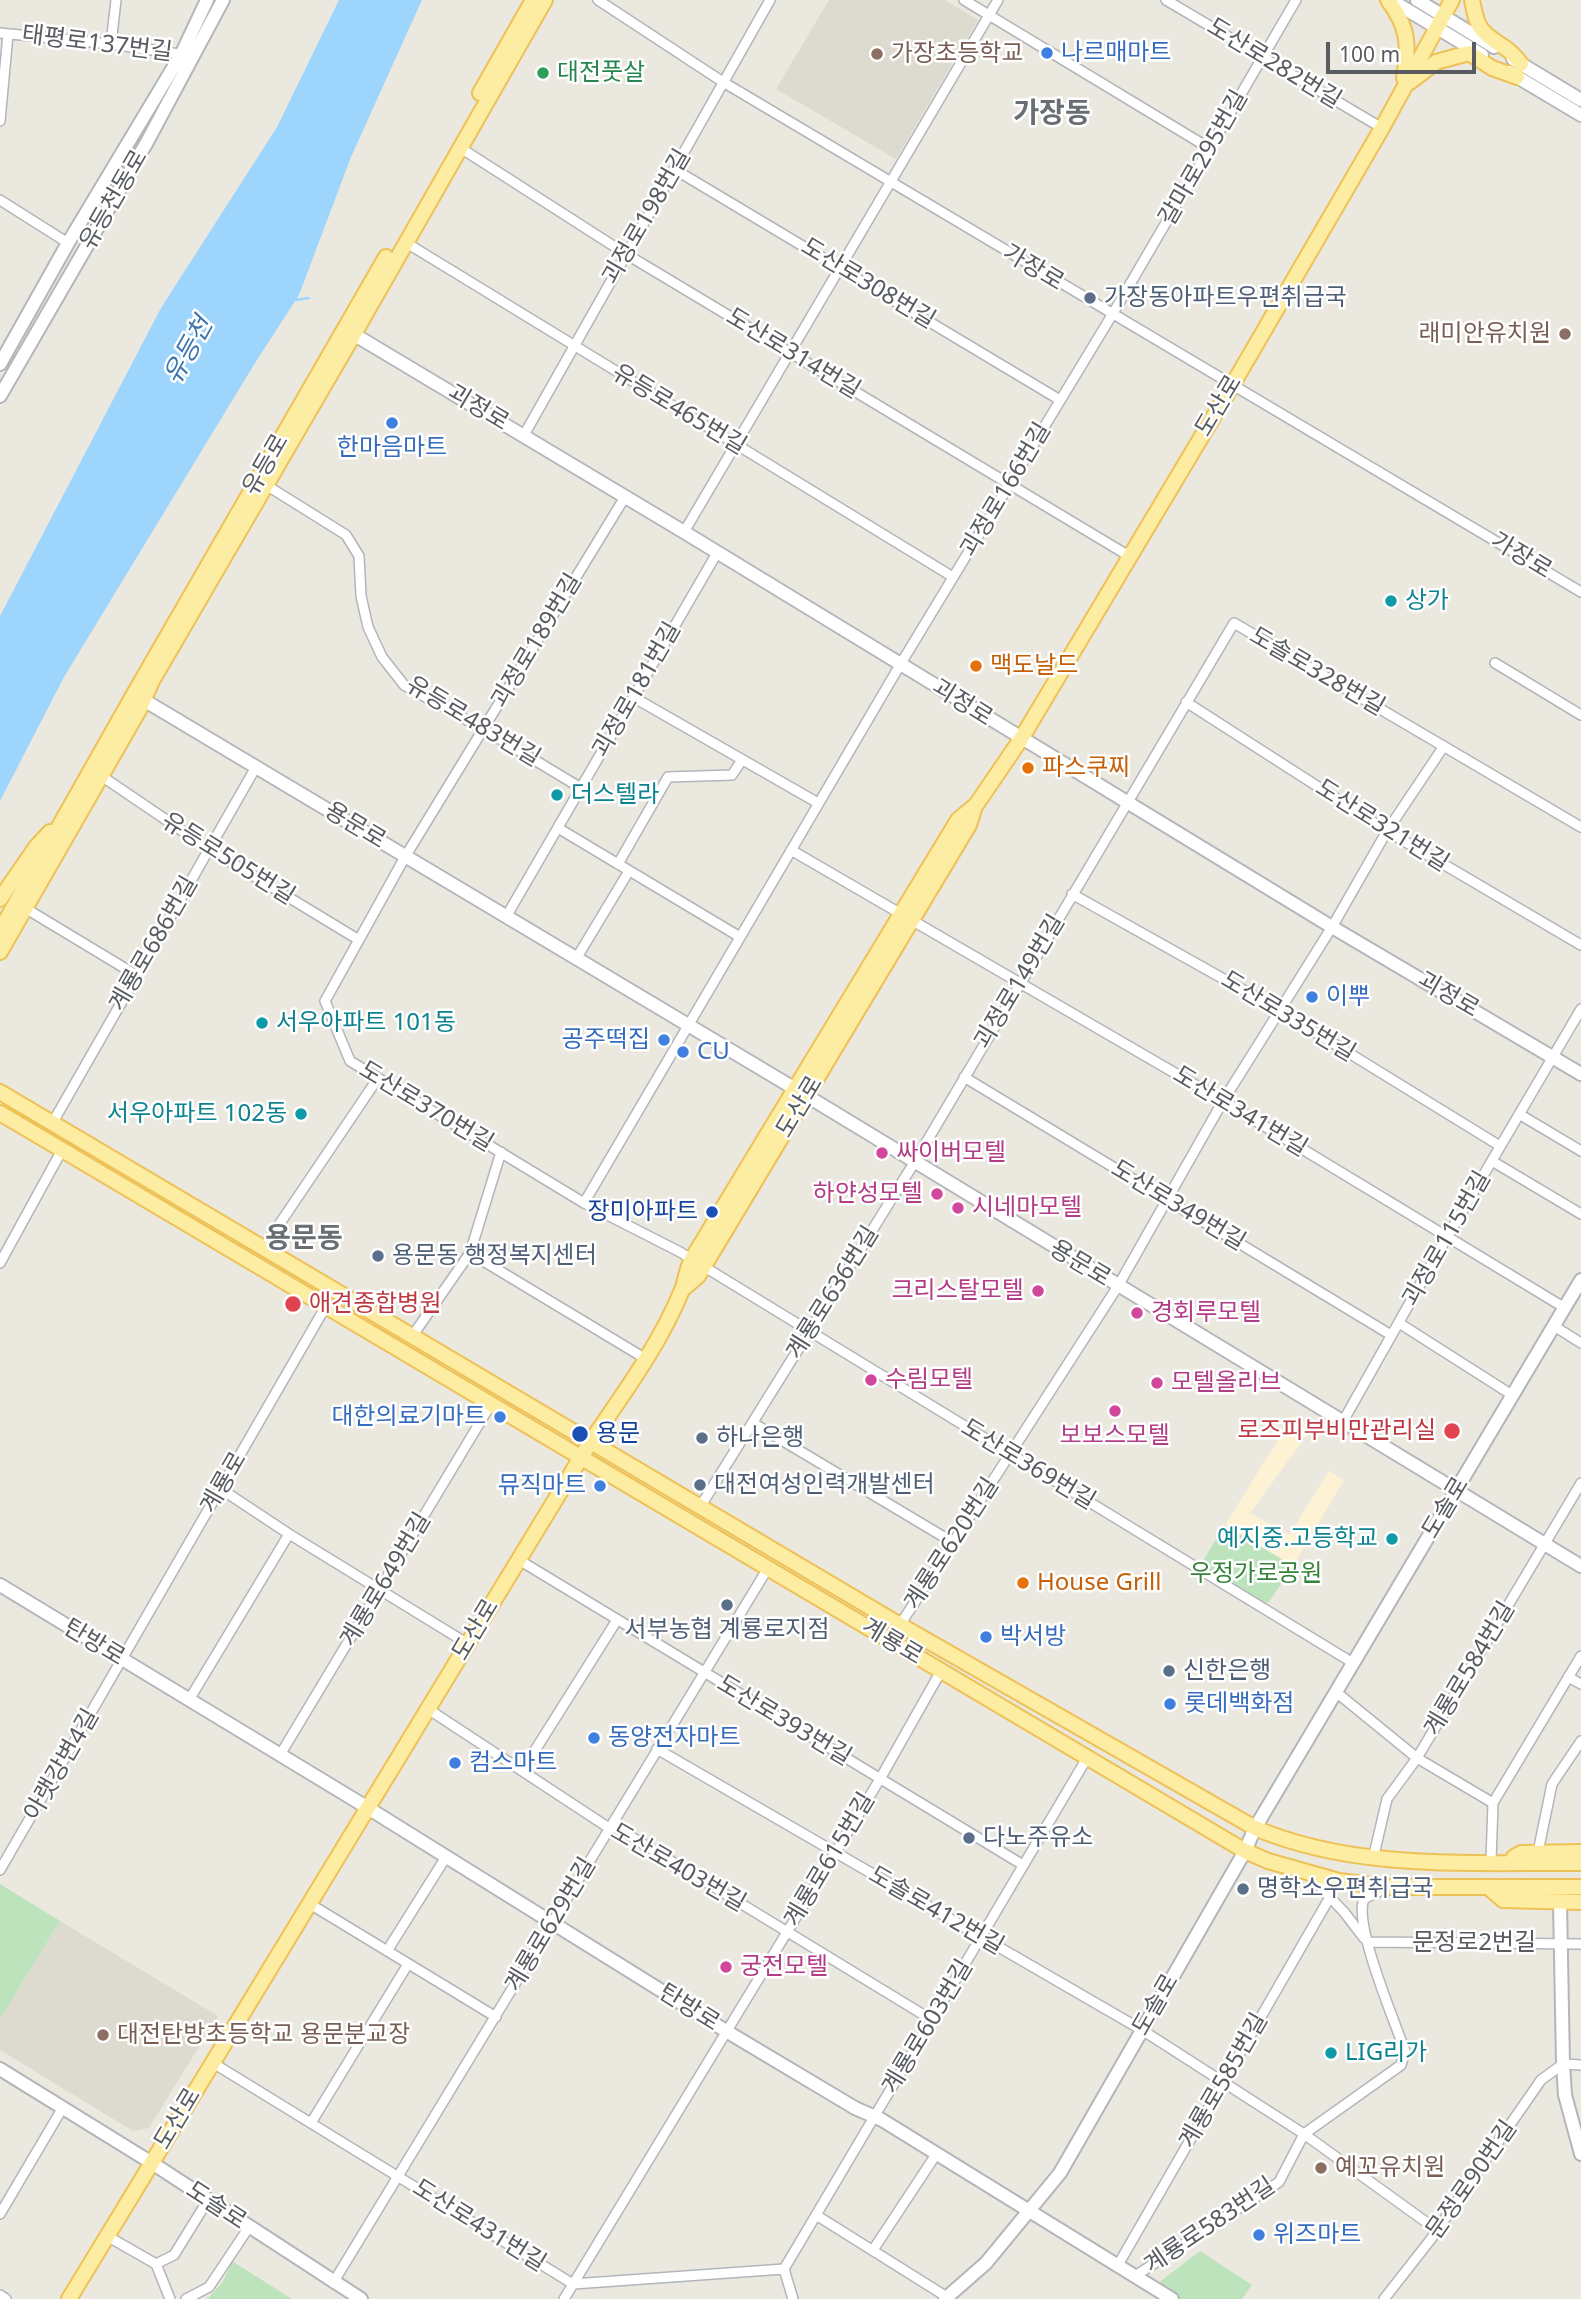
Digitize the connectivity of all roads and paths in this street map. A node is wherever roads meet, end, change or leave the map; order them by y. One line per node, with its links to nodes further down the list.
1 (116, 0): 19 (street)
2 (207, 0): 20 (street, 유등천동로)
3 (223, 0): 20 (street, 유등천동로)
4 (533, 0): 39 (main road, 유등로)
5 (545, 0): 29 (main road, 유등로)
6 (598, 0): 23 (street, 가장로)
7 (770, 0): 23 (street, 괴정로198번길)
8 (964, 0): 16 (street)
9 (998, 0): 16 (street)
10 (1166, 0): 21 (street, 도산로282번길)
11 (1296, 0): 21 (street, 갈마로295번길)
12 (1390, 0): 17 (street); 24 (main road)
13 (1417, 0): 17 (street)
14 (1452, 0): 17 (main road, 도산로)
15 (1472, 0): 22 (main road)
16 (989, 15): 30 (street); 32 (street)
17 (1440, 21): 22 (street); 24 (main road, 도산로)
18 (4, 34): 19 (street, 태평로137번길); 27 (street)
19 (111, 44): 20 (street, 태평로137번길)
20 (188, 56): 35 (street, 유등천동로); 44 (street, 유등천동로)
21 (1263, 57): 28 (street, 도산로282번길); 30 (street, 갈마로295번길)
22 (1519, 70): 24 (main road); 25 (street); 26 (street)
23 (723, 82): 31 (street, 괴정로198번길); 32 (street, 가장로)
24 (1403, 87): 28 (main road, 도산로)
25 (1581, 100)
26 (1581, 115)
27 (0, 121)
28 (1382, 128): 43 (main road, 도산로)
29 (459, 147): 34 (main road, 유등로); 36 (street, 도산로314번길)
30 (1209, 148): 38 (street, 갈마로295번길)
31 (674, 169): 36 (street, 괴정로198번길); 37 (street, 도산로308번길)
32 (891, 183): 37 (street); 38 (street, 가장로)
33 (0, 200): 35 (street, 유등천동로)
34 (405, 242): 39 (main road, 유등로); 40 (street, 유등로465번길)
35 (68, 243): 42 (street, 유등천동로)
36 (626, 254): 40 (street, 괴정로198번길); 41 (street, 도산로314번길)
37 (841, 268): 41 (street); 45 (street, 도산로308번길)
38 (1112, 315): 43 (street, 가장로); 45 (street, 괴정로166번길)
39 (350, 332): 46 (street, 괴정로); 49 (main road, 유등로); 58 (main road, 유등로)
40 (574, 346): 46 (street, 괴정로198번길); 47 (street, 유등로465번길)
41 (790, 352): 47 (street); 48 (street, 도산로314번길)
42 (0, 364)
43 (1233, 384): 53 (main road, 도산로); 55 (street, 가장로)
44 (0, 396)
45 (1060, 400): 48 (street, 괴정로166번길)
46 (524, 435): 50 (street, 괴정로)
47 (736, 444): 51 (street); 54 (street, 유등로465번길)
48 (1009, 484): 53 (street, 도산로314번길); 54 (street, 괴정로166번길)
49 (266, 485): 58 (main road, 유등로); 62 (street, 유등로483번길)
50 (625, 497): 51 (street, 괴정로); 62 (street, 괴정로189번길)
51 (684, 532): 52 (street, 괴정로)
52 (717, 553): 57 (street, 괴정로); 59 (street, 괴정로181번길)
53 (1129, 556): 63 (main road, 도산로)
54 (953, 577): 57 (street, 괴정로166번길)
55 (1581, 592)
56 (1495, 663): 61 (street)
57 (900, 665): 63 (street, 괴정로); 70 (street, 괴정로166번길)
58 (139, 697): 66 (street, 용문로); 67 (main road, 유등로); 71 (main road, 유등로)
59 (633, 697): 65 (street); 68 (street, 괴정로181번길)
60 (1186, 702): 64 (street, 도솔로328번길); 69 (street, 도솔로328번길); 74 (street, 도산로321번길)
61 (1581, 715)
62 (483, 729): 68 (street, 유등로483번길); 77 (street, 괴정로189번길)
63 (1021, 739): 69 (street, 괴정로); 84 (main road, 도산로)
64 (1444, 746): 72 (street, 도솔로328번길); 74 (street, 계룡로620번길)
65 (742, 760): 70 (street); 78 (street)
66 (256, 767): 75 (street, 계룡로686번길); 77 (street, 용문로)
67 (100, 775): 75 (street, 유등로505번길); 82 (main road, 유등로)
68 (580, 788): 73 (street, 괴정로181번길)
69 (1126, 802): 80 (street, 괴정로149번길); 85 (street, 괴정로)
70 (818, 803): 76 (street, 괴정로166번길)
71 (61, 821): 81 (main road); 86 (main road, 유등로)
72 (1581, 827)
73 (558, 828): 78 (street); 83 (street, 괴정로181번길)
74 (1387, 831): 85 (street, 계룡로620번길); 89 (street, 도산로321번길)
75 (209, 849): 88 (street, 유등로505번길); 92 (street, 계룡로686번길)
76 (791, 850): 84 (street); 87 (street, 괴정로166번길)
77 (405, 857): 83 (street, 용문로); 88 (street, 도산로370번길)
78 (618, 864): 79 (street)
79 (629, 871): 87 (street); 91 (street)
80 (1072, 894): 93 (street, 괴정로149번길); 95 (street, 도산로335번길)
81 (0, 899)
82 (25, 908): 90 (main road, 유등로); 92 (street)
83 (506, 917): 91 (street, 용문로)
84 (907, 917): 93 (street, 도산로341번길); 102 (main road, 도산로)
85 (1332, 927): 95 (street, 계룡로620번길); 97 (street, 괴정로)
86 (0, 931)
87 (740, 937): 96 (street, 괴정로166번길)
88 (359, 940): 100 (street, 도산로370번길)
89 (1581, 945)
90 (0, 952)
91 (576, 959): 96 (street, 용문로)
92 (136, 975): 106 (street, 계룡로686번길)
93 (1019, 983): 99 (street, 괴정로149번길); 103 (street, 도산로341번길)
94 (1581, 1009): 97 (street, 괴정로115번길)
95 (1279, 1010): 103 (street, 계룡로620번길); 107 (street, 도산로335번길)
96 (688, 1026): 102 (street, 용문로); 114 (street)
97 (1552, 1057): 98 (street, 괴정로); 105 (street, 괴정로115번길)
98 (1581, 1073)
99 (964, 1077): 112 (street, 괴정로149번길); 113 (street, 도산로349번길)
100 (378, 1078): 110 (street, 도산로370번길); 117 (street)
101 (0, 1092): 106 (main road, 계룡로)
102 (801, 1093): 112 (street, 용문로); 120 (main road, 도산로)
103 (1223, 1101): 113 (street, 계룡로620번길); 116 (street, 도산로341번길)
104 (0, 1113): 108 (main road, 계룡로)
105 (1519, 1114): 107 (street, 괴정로115번길); 109 (street)
106 (53, 1122): 117 (main road, 계룡로)
107 (1500, 1146): 111 (street, 괴정로115번길)
108 (62, 1150): 119 (street); 123 (main road, 계룡로)
109 (1581, 1151)
110 (501, 1152): 114 (street, 도산로370번길); 118 (street)
111 (1492, 1161): 115 (street); 116 (street, 괴정로115번길)
112 (914, 1163): 122 (street, 용문로); 127 (street, 계룡로636번길)
113 (1168, 1199): 122 (street, 계룡로620번길); 129 (street, 도산로349번길)
114 (584, 1203): 120 (street, 도산로370번길)
115 (1581, 1214)
116 (1447, 1237): 124 (street, 도산로341번길); 125 (street, 괴정로115번길)
117 (264, 1247): 128 (main road, 계룡로)
118 (470, 1253): 128 (street); 131 (street)
119 (0, 1263)
120 (698, 1263): 127 (street, 도산로369번길); 131 (main road, 도산로)
121 (1581, 1280): 124 (street, 도솔로)
122 (1118, 1286): 135 (street, 용문로); 137 (street, 계룡로620번길)
123 (326, 1306): 133 (main road, 계룡로); 140 (street, 계룡로)
124 (1565, 1308): 126 (street, 도솔로)
125 (1399, 1324): 129 (street, 괴정로115번길); 132 (street)
126 (1554, 1326): 130 (street); 132 (street, 도솔로)
127 (809, 1332): 134 (street, 계룡로636번길); 137 (street, 도산로369번길)
128 (413, 1335): 136 (main road, 계룡로)
129 (1391, 1335): 135 (street, 괴정로115번길)
130 (1581, 1343)
131 (646, 1359): 136 (main road, 도산로)
132 (1513, 1395): 141 (street, 도솔로)
133 (491, 1405): 138 (main road, 계룡로); 150 (street, 계룡로649번길)
134 (753, 1423): 142 (street, 계룡로636번길); 144 (street)
135 (1342, 1423): 141 (street, 용문로)
136 (592, 1441): 138 (main road, 도산로); 142 (main road, 계룡로)
137 (1010, 1454): 144 (street, 계룡로620번길); 156 (street, 도산로369번길)
138 (582, 1458): 146 (main road, 도산로); 148 (main road, 계룡로)
139 (1581, 1483): 145 (street, 계룡로584번길)
140 (220, 1489): 143 (street); 155 (street, 계룡로)
141 (1456, 1491): 145 (street, 용문로); 156 (street, 도솔로)
142 (700, 1507): 152 (main road, 계룡로)
143 (289, 1534): 150 (street); 162 (street)
144 (954, 1543): 152 (street, 계룡로620번길)
145 (1545, 1544): 147 (street, 용문로); 168 (street, 계룡로584번길)
146 (519, 1560): 151 (street, 도산로393번길); 153 (main road, 도산로)
147 (1581, 1566)
148 (768, 1568): 157 (main road, 계룡로); 158 (street, 계룡로629번길)
149 (0, 1585): 155 (street, 탄방로)
150 (380, 1590): 153 (street); 166 (street, 계룡로649번길)
151 (617, 1620): 158 (street, 도산로393번길); 169 (street)
152 (900, 1625): 174 (main road, 계룡로)
153 (468, 1644): 163 (main road, 도산로)
154 (1581, 1656): 159 (street)
155 (122, 1659): 162 (street, 탄방로); 185 (street, 아랫강변4길)
156 (1353, 1662): 161 (street, 도솔로)
157 (941, 1671): 167 (main road, 계룡로); 170 (street, 계룡로615번길)
158 (706, 1674): 165 (street, 계룡로629번길); 170 (street, 도산로393번길)
159 (1568, 1676): 160 (street); 171 (street)
160 (1581, 1684)
161 (1336, 1692): 168 (street); 174 (street, 도솔로)
162 (189, 1700): 166 (street, 탄방로)
163 (428, 1709): 169 (street, 도산로403번길); 172 (main road, 도산로)
164 (1581, 1741): 177 (street)
165 (657, 1749): 173 (street, 계룡로629번길); 176 (street, 도솔로412번길)
166 (280, 1755): 172 (street, 탄방로)
167 (1087, 1758): 175 (main road, 계룡로); 184 (street, 계룡로603번길)
168 (1417, 1758): 171 (street); 180 (street, 계룡로584번길)
169 (522, 1771): 173 (street, 도산로403번길)
170 (880, 1779): 176 (street, 계룡로615번길); 184 (street, 도산로393번길)
171 (1493, 1803): 181 (street)
172 (368, 1808): 179 (street, 탄방로); 193 (main road, 도산로)
173 (609, 1828): 194 (street, 계룡로629번길); 195 (street, 도산로403번길)
174 (1255, 1828): 175 (street, 도솔로); 180 (main road, 계룡로)
175 (1245, 1851): 186 (main road, 계룡로); 204 (street, 도솔로)
176 (835, 1852): 195 (street, 계룡로615번길); 196 (street, 도솔로412번길)
177 (1538, 1852): 178 (main road, 계룡로); 182 (main road, 계룡로)
178 (1581, 1852)
179 (446, 1857): 194 (street, 탄방로); 200 (street)
180 (1373, 1859): 181 (main road, 계룡로)
181 (1491, 1861): 182 (main road, 계룡로)
182 (1507, 1862): 183 (main road, 계룡로)
183 (1581, 1863)
184 (1023, 1865): 196 (street, 계룡로603번길)
185 (0, 1870)
186 (1305, 1871): 187 (main road, 계룡로); 190 (street, 계룡로583번길)
187 (1388, 1887): 188 (main road, 계룡로); 197 (street, 계룡로583번길)
188 (1488, 1887): 189 (main road, 계룡로); 191 (main road, 계룡로)
189 (1581, 1887)
190 (1330, 1897): 197 (street, 계룡로583번길); 210 (street, 계룡로585번길)
191 (1560, 1902): 192 (main road, 계룡로); 198 (street)
192 (1581, 1902)
193 (310, 1904): 200 (street); 206 (main road, 도산로)
194 (552, 1923): 202 (street, 계룡로629번길); 205 (street, 탄방로)
195 (787, 1931): 203 (street, 도산로403번길); 205 (street, 계룡로615번길)
196 (981, 1937): 203 (street, 계룡로603번길); 204 (street, 도솔로412번길)
197 (1367, 1942): 198 (street, 문정로2번길); 214 (street, 계룡로583번길)
198 (1560, 1943): 199 (street, 문정로2번길); 207 (street)
199 (1581, 1944)
200 (387, 1951): 201 (street)
201 (408, 1964): 202 (street); 213 (street)
202 (496, 2017): 218 (street, 계룡로629번길)
203 (932, 2020): 212 (street, 계룡로603번길)
204 (1142, 2030): 210 (street, 도솔로412번길); 220 (street, 도솔로)
205 (726, 2031): 212 (street, 탄방로); 232 (street, 계룡로615번길)
206 (213, 2063): 213 (street, 도산로431번길); 217 (main road, 도산로)
207 (1563, 2064): 208 (street); 216 (street); 224 (street, 문정로90번길)
208 (1581, 2065)
209 (0, 2069): 211 (street, 도솔로)
210 (1224, 2081): 214 (street, 도솔로412번길); 228 (street, 계룡로585번길)
211 (62, 2109): 217 (street, 도솔로); 221 (street)
212 (874, 2117): 215 (street, 탄방로); 222 (street, 계룡로603번길)
213 (311, 2123): 218 (street, 도산로431번길)
214 (1304, 2134): 224 (street, 도솔로412번길); 230 (street, 계룡로583번길)
215 (937, 2153): 220 (street, 탄방로); 226 (street)
216 (1581, 2154)
217 (152, 2163): 219 (street, 도솔로); 225 (main road, 도산로)
218 (398, 2177): 231 (street, 계룡로629번길); 232 (street, 도산로431번길)
219 (208, 2200): 223 (street, 도솔로); 227 (street)
220 (1030, 2211): 228 (street, 탄방로); 234 (street, 도솔로)
221 (0, 2214)
222 (816, 2215): 226 (street, 도솔로); 229 (street, 계룡로603번길)
223 (249, 2227): 231 (street, 도솔로); 238 (street)
224 (1437, 2230): 243 (street, 문정로90번길)
225 (107, 2236): 227 (street); 236 (main road, 도산로)
226 (873, 2250): 234 (street, 도솔로)
227 (156, 2264): 237 (street)
228 (1118, 2265): 230 (street, 탄방로)
229 (784, 2269): 232 (street, 도산로431번길); 241 (street)
230 (1135, 2276): 242 (street, 탄방로)
231 (333, 2283): 239 (street, 도솔로)
232 (573, 2284): 240 (street, 계룡로615번길)
233 (0, 2295): 235 (street)
234 (946, 2298)
235 (6, 2299)
236 (69, 2299)
237 (170, 2299)
238 (186, 2299)
239 (360, 2299)
240 (564, 2299)
241 (793, 2299)
242 (1172, 2299)
243 (1384, 2299)

